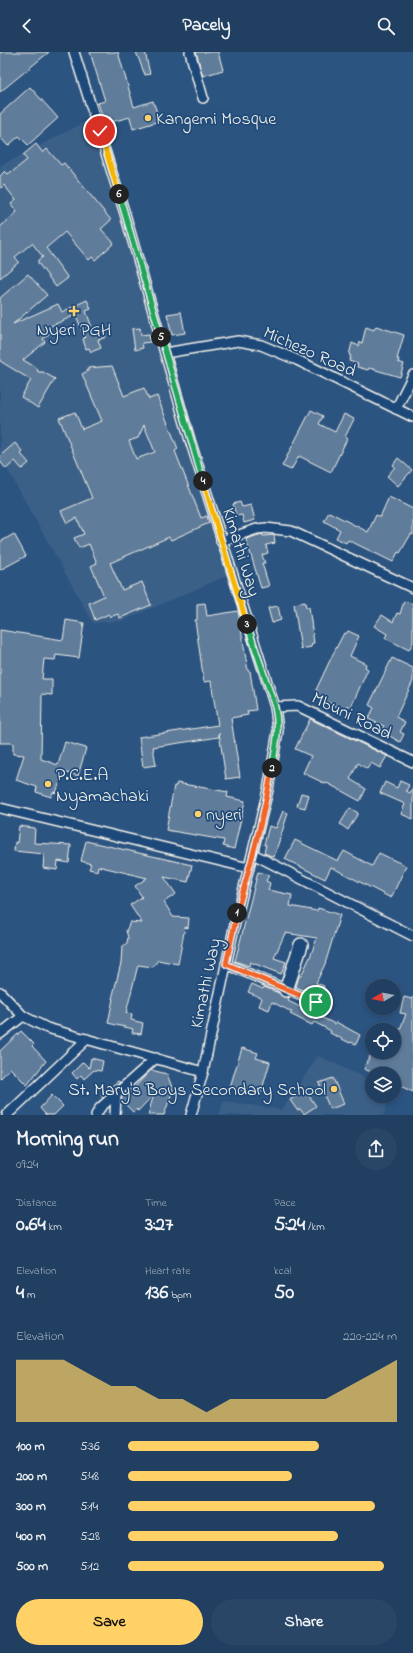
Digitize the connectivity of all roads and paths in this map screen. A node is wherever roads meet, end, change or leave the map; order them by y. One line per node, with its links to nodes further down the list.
1 (74, 52): 4 (street, Kimathi Way)
2 (190, 52): 3 (street)
3 (203, 98)
4 (165, 353): 6 (street, Michezo Road); 8 (street, Kimathi Way)
5 (413, 375): 6 (street)
6 (396, 409): 7 (street, Michezo Road)
7 (413, 417)
8 (221, 541): 9 (street); 10 (street, Kimathi Way)
9 (413, 588)
10 (275, 707): 11 (street, Mbuni Road); 13 (street, Kimathi Way)
11 (413, 762)
12 (0, 808): 14 (street)
13 (253, 854): 14 (street, Kimathi Way); 15 (street)
14 (250, 868): 17 (street, Kimathi Way)
15 (413, 936)
16 (301, 945): 18 (street)
17 (226, 964): 18 (street); 25 (street, Kimathi Way)
18 (286, 990): 20 (street)
19 (0, 992): 21 (street)
20 (316, 1002)
21 (22, 1016): 22 (street); 23 (street)
22 (0, 1034)
23 (87, 1039): 24 (street); 27 (street)
24 (156, 1058): 25 (street); 26 (street)
25 (203, 1072): 30 (street, Kimathi Way)
26 (116, 1095): 28 (street); 29 (street)
27 (7, 1115)
28 (96, 1115)
29 (115, 1115)
30 (191, 1115)

